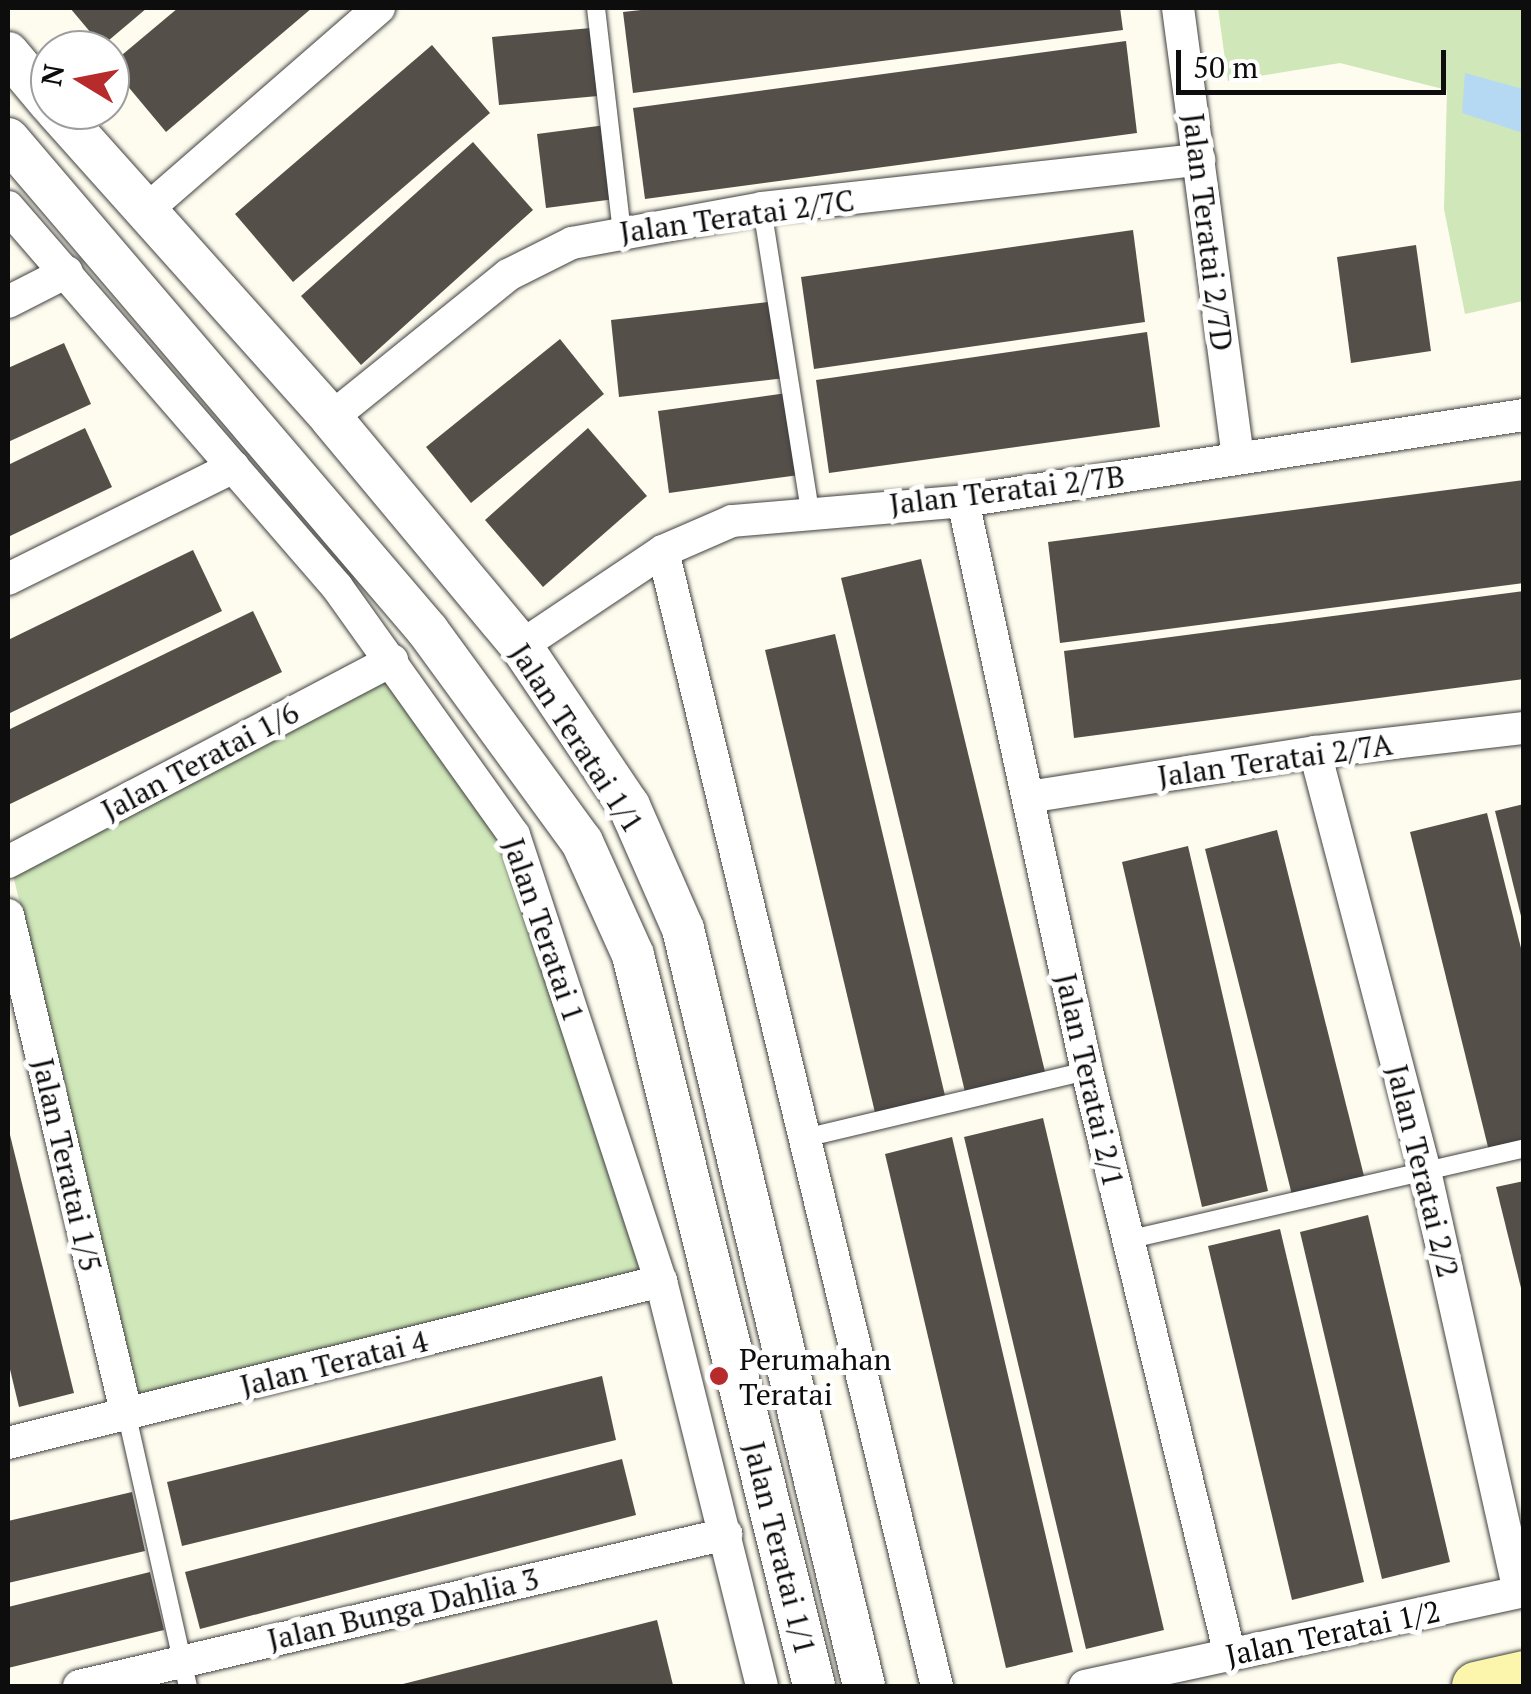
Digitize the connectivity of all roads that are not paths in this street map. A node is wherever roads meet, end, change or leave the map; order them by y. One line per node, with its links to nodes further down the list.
1 (379, 8): 11 (street)
2 (596, 8): 12 (lane)
3 (1178, 8): 8 (street, Jalan Teratai 2/7D)
4 (8, 53): 5 (street)
5 (30, 79)
6 (73, 130): 11 (street, Jalan Teratai 1/1)
7 (8, 139): 45 (street, Jalan Teratai 1/1)
8 (1199, 160): 10 (street, Jalan Teratai 2/7C); 17 (street, Jalan Teratai 2/7D)
9 (8, 207): 13 (street, Jalan Teratai 1)
10 (762, 208): 12 (street, Jalan Teratai 2/7C); 20 (lane)
11 (143, 213): 16 (street, Jalan Teratai 1/1)
12 (622, 232): 16 (street, Jalan Teratai 2/7C)
13 (67, 272): 14 (street); 18 (street, Jalan Teratai 1)
14 (8, 302)
15 (1524, 415): 17 (street, Jalan Teratai 2/7B)
16 (331, 418): 23 (street, Jalan Teratai 1/1)
17 (1238, 457): 19 (street, Jalan Teratai 2/7B)
18 (234, 467): 22 (street); 24 (street, Jalan Teratai 1)
19 (963, 501): 20 (street, Jalan Teratai 2/7B); 27 (street, Jalan Teratai 2/1)
20 (810, 511): 21 (street, Jalan Teratai 2/7B)
21 (663, 552): 23 (street, Jalan Teratai 2/7B); 31 (street)
22 (8, 579)
23 (521, 646): 46 (street, Jalan Teratai 1/1)
24 (392, 660): 28 (street, Jalan Teratai 1/6); 35 (street, Jalan Teratai 1)
25 (1524, 728): 26 (street, Jalan Teratai 2/7A)
26 (1315, 752): 27 (street, Jalan Teratai 2/7A); 33 (street, Jalan Teratai 2/2)
27 (1028, 798): 30 (street, Jalan Teratai 2/1)
28 (8, 862)
29 (8, 915): 36 (street, Jalan Teratai 1/5)
30 (1087, 1071): 31 (lane); 34 (street, Jalan Teratai 2/1)
31 (805, 1138): 47 (street)
32 (1524, 1148): 33 (lane)
33 (1425, 1170): 34 (lane); 39 (street, Jalan Teratai 2/2)
34 (1128, 1240): 40 (street, Jalan Teratai 2/1)
35 (661, 1281): 36 (street, Jalan Teratai 4); 38 (street, Jalan Teratai 1)
36 (127, 1416): 37 (street, Jalan Teratai 4); 41 (lane)
37 (8, 1444)
38 (726, 1534): 41 (street, Jalan Bunga Dahlia 3); 44 (street, Jalan Teratai 1)
39 (1521, 1592): 40 (street, Jalan Teratai 1/2)
40 (1230, 1655): 48 (street, Jalan Teratai 1/2)
41 (185, 1674): 43 (street, Jalan Bunga Dahlia 3)
42 (1524, 1675): 49 (main road)
43 (80, 1686)
44 (762, 1686)
45 (814, 1686)
46 (864, 1686)
47 (937, 1686)
48 (1085, 1686)
49 (1476, 1686)

